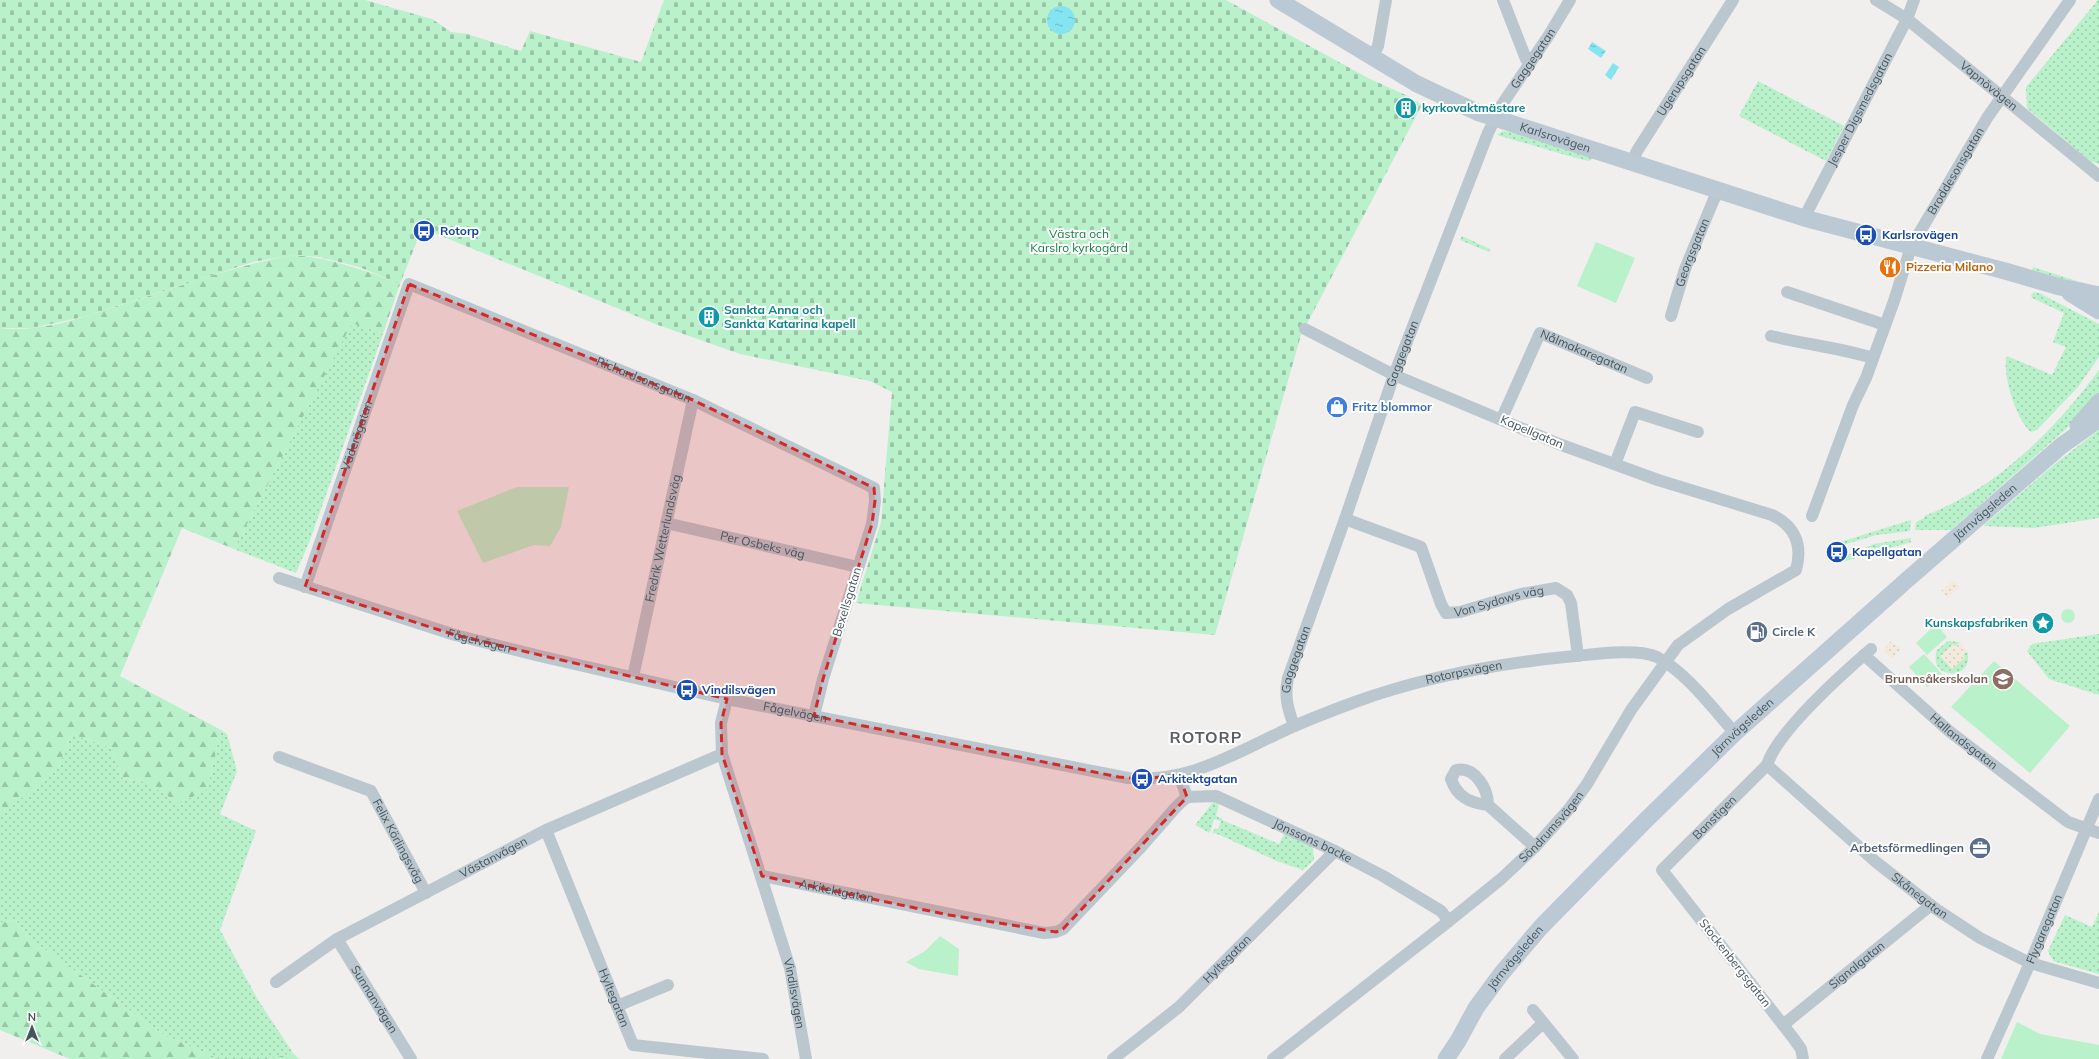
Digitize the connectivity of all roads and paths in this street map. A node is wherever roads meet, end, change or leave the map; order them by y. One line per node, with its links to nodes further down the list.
1 (1278, 0): 10 (main road, Karlsrovägen)
2 (1386, 0): 10 (street)
3 (1503, 0): 11 (street)
4 (1570, 0): 11 (street, Gaggegatan)
5 (1733, 0): 14 (street, Ugerupsgatan)
6 (1876, 0): 9 (street, Vapnövägen)
7 (1914, 0): 9 (street, Jesper Digsmedsgatan)
8 (2070, 0): 12 (street, Broddesonsgatan)
9 (1907, 19): 12 (street, Vapnövägen); 17 (street, Jesper Digsmedsgatan)
10 (1372, 58): 13 (main road, Karlsrovägen)
11 (1530, 63): 13 (street, Gaggegatan)
12 (2001, 97): 15 (street, Vapnövägen); 18 (street, Broddesonsgatan)
13 (1495, 119): 14 (main road, Karlsrovägen); 29 (street, Gaggegatan)
14 (1632, 162): 16 (main road, Karlsrovägen)
15 (2099, 176)
16 (1719, 192): 17 (main road, Karlsrovägen); 24 (street, Georgsgatan)
17 (1804, 218): 18 (main road, Karlsrovägen)
18 (1911, 246): 20 (main road, Karlsrovägen); 25 (street, Broddesonsgatan)
19 (409, 284): 31 (street, Richardsonsgatan); 45 (street, Väderögatan)
20 (2060, 287): 22 (main road, Karlsrovägen); 23 (main road, Karlsrovägen)
21 (1787, 292): 25 (street)
22 (2099, 296)
23 (2099, 311)
24 (1671, 316)
25 (1885, 325): 28 (street, Broddesonsgatan)
26 (1305, 329): 29 (street, Kapellgatan)
27 (1771, 336): 28 (street)
28 (1873, 358): 39 (street, Broddesonsgatan)
29 (1394, 375): 33 (street, Kapellgatan); 40 (street, Gaggegatan)
30 (1648, 378): 33 (street, Nålmakaregatan)
31 (693, 400): 38 (street, Richardsonsgatan); 41 (street, Fredrik Wetterlundsväg)
32 (2099, 402): 36 (main road, Järnvägsleden)
33 (1502, 418): 37 (street, Kapellgatan)
34 (2099, 419): 36 (main road, Järnvägsleden)
35 (1698, 432): 37 (street)
36 (2061, 446): 52 (main road, Järnvägsleden)
37 (1615, 464): 43 (street, Kapellgatan)
38 (874, 488): 42 (street, Bexellsgatan)
39 (1812, 516)
40 (1346, 519): 46 (street, Von Sydows väg); 51 (street, Gaggegatan)
41 (666, 523): 42 (street, Per Osbeks väg); 48 (street, Fredrik Wetterlundsväg)
42 (858, 567): 50 (street, Bexellsgatan)
43 (1796, 570): 47 (street, Söndrumsvägen)
44 (279, 578): 45 (street, Fågelvägen)
45 (305, 587): 48 (street, Fågelvägen)
46 (1578, 656): 47 (street, Rotorpsvägen); 51 (street, Rotorpsvägen)
47 (1664, 662): 52 (street, Rotorpsvägen); 63 (street, Söndrumsvägen)
48 (633, 677): 49 (street, Fågelvägen)
49 (727, 699): 50 (street, Fågelvägen); 53 (street, Vindilsvägen)
50 (814, 716): 56 (street, Fågelvägen)
51 (1294, 726): 56 (street, Rotorpsvägen)
52 (1735, 733): 79 (main road, Järnvägsleden)
53 (722, 754): 61 (street, Västanvägen); 66 (street, Vindilsvägen)
54 (279, 757): 67 (street, Felix Körlingsväg)
55 (1767, 765): 60 (street, Hallandsgatan); 65 (street, Banstigen); 68 (street, Skånegatan)
56 (1179, 775): 57 (street)
57 (1187, 797): 64 (street, Jönssons backe); 66 (street, Arkitektgatan)
58 (2099, 799): 60 (street, Flygaregatan)
59 (1488, 805): 63 (street)
60 (2085, 829): 62 (street); 71 (street, Flygaregatan)
61 (546, 830): 67 (street, Västanvägen); 75 (street, Hyltegatan)
62 (2099, 833)
63 (1534, 847): 69 (street, Söndrumsvägen)
64 (1335, 851): 69 (street, Jönssons backe); 83 (street, Hyltegatan)
65 (1662, 870): 78 (street, Stockenbergsgatan)
66 (762, 876): 82 (street, Vindilsvägen)
67 (426, 893): 70 (street, Västanvägen)
68 (1931, 905): 71 (street, Skånegatan); 78 (street, Signalgatan)
69 (1449, 921): 84 (street, Söndrumsvägen)
70 (337, 939): 72 (street, Västanvägen); 80 (street, Sunnanvägen)
71 (2030, 963): 73 (street, Skånegatan); 90 (street, Flygaregatan)
72 (276, 982)
73 (2099, 983)
74 (668, 985): 75 (street)
75 (617, 1006): 81 (street, Hyltegatan)
76 (1533, 1010): 77 (street)
77 (1543, 1023): 87 (street); 88 (street)
78 (1783, 1025): 89 (street, Stockenbergsgatan)
79 (1458, 1041): 85 (main road, Järnvägsleden); 86 (main road, Järnvägsleden)
80 (411, 1059)
81 (763, 1059)
82 (806, 1059)
83 (1113, 1059)
84 (1273, 1059)
85 (1446, 1059)
86 (1454, 1059)
87 (1505, 1059)
88 (1573, 1059)
89 (1803, 1059)
90 (1987, 1059)

